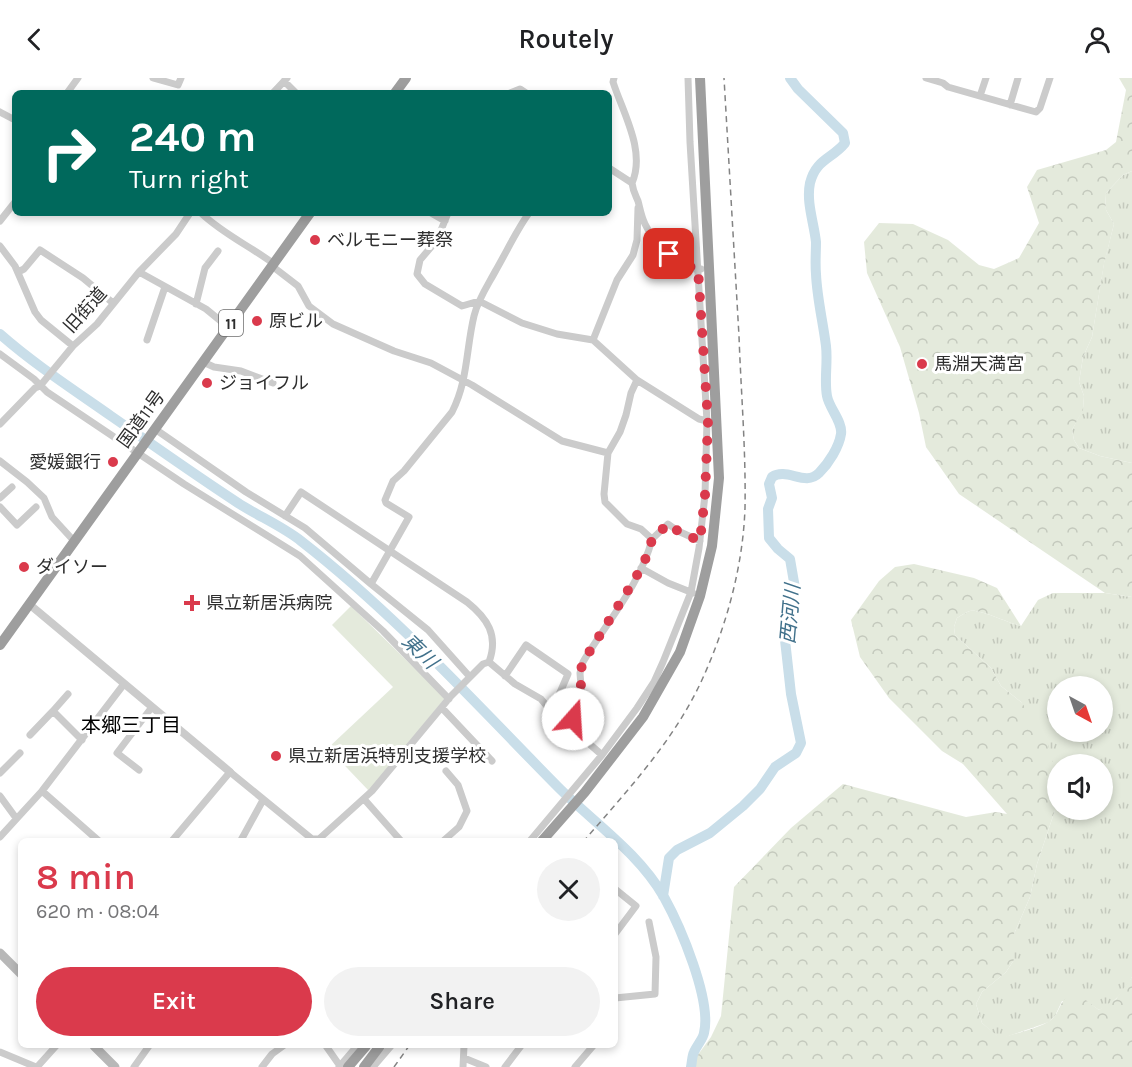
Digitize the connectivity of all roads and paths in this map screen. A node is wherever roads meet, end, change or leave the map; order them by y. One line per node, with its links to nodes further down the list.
1 (153, 78): 2 (street)
2 (181, 78)
3 (614, 78): 15 (street)
4 (688, 78): 30 (street)
5 (700, 78): 29 (highway)
6 (926, 78): 11 (street)
7 (951, 78): 11 (street)
8 (986, 78): 12 (street)
9 (1018, 78): 13 (street)
10 (1050, 78): 13 (street)
11 (948, 87): 12 (street)
12 (980, 96): 13 (street)
13 (1010, 105)
14 (612, 170): 15 (street)
15 (632, 183): 17 (street)
16 (12, 206): 24 (street)
17 (639, 207): 30 (street); 39 (street)
18 (188, 216): 32 (street, 旧街道)
19 (204, 216): 28 (street)
20 (308, 216): 28 (highway, 国道11号 / 11)
21 (436, 216): 25 (street)
22 (447, 216): 25 (street)
23 (527, 216): 34 (street)
24 (0, 221)
25 (445, 221): 34 (street)
26 (0, 246): 31 (street)
27 (218, 251): 36 (street)
28 (273, 265): 37 (highway, 国道11号 / 11); 44 (street)
29 (710, 267): 30 (street); 64 (highway)
30 (698, 269): 47 (street)
31 (18, 272): 35 (street); 40 (street)
32 (139, 272): 33 (street); 35 (street, 旧街道)
33 (165, 287): 36 (street); 38 (street)
34 (479, 301): 39 (street); 44 (street)
35 (113, 303): 40 (street, 旧街道)
36 (196, 304): 37 (street)
37 (228, 327): 42 (highway, 国道11号 / 11)
38 (147, 339)
39 (593, 340): 43 (street)
40 (73, 346): 46 (street, 旧街道)
41 (0, 354): 46 (street)
42 (203, 362): 45 (street); 49 (highway, 国道11号 / 11)
43 (637, 380): 47 (street); 51 (street)
44 (463, 381): 51 (street); 61 (street)
45 (273, 383)
46 (42, 384): 48 (street, 旧街道); 50 (street)
47 (708, 421): 60 (street)
48 (0, 424)
49 (154, 430): 50 (highway, 国道11号 / 11); 57 (street)
50 (139, 451): 59 (highway, 国道11号 / 11); 72 (street)
51 (608, 453): 58 (street)
52 (0, 461): 59 (street)
53 (12, 487): 54 (street)
54 (0, 498)
55 (0, 507): 56 (street)
56 (36, 507)
57 (285, 516): 61 (street); 63 (street)
58 (652, 539): 60 (street); 62 (street)
59 (74, 541): 65 (highway, 国道11号 / 11)
60 (700, 541): 64 (street)
61 (390, 550): 63 (street); 67 (street)
62 (641, 568): 64 (street); 77 (street)
63 (371, 584): 69 (street)
64 (695, 594): 81 (street); 87 (highway)
65 (29, 604): 66 (highway, 国道11号 / 11); 70 (street)
66 (0, 645)
67 (489, 662): 68 (street); 69 (street)
68 (505, 676): 76 (street); 76 (street)
69 (469, 678): 72 (street)
70 (124, 684): 73 (street); 79 (street)
71 (68, 694): 75 (street)
72 (450, 697): 74 (street)
73 (152, 707): 83 (street); 85 (street)
74 (442, 708): 82 (street); 90 (street)
75 (53, 711): 78 (street); 79 (street)
76 (552, 711): 77 (street)
77 (569, 726): 81 (street)
78 (30, 735)
79 (82, 740): 88 (street)
80 (20, 753): 86 (street)
81 (602, 755): 87 (street)
82 (492, 761)
83 (139, 770)
84 (447, 771): 101 (street)
85 (230, 772): 91 (street); 96 (street)
86 (0, 773)
87 (581, 788): 92 (highway)
88 (42, 791): 93 (street); 95 (street)
89 (0, 796): 93 (street)
90 (364, 799): 99 (street); 100 (street)
91 (263, 800): 97 (street); 98 (street)
92 (561, 811): 102 (street); 103 (highway)
93 (16, 818): 94 (street)
94 (0, 837)
95 (95, 838)
96 (174, 838)
97 (242, 838)
98 (311, 838)
99 (320, 838)
100 (398, 838)
101 (447, 838)
102 (533, 838)
103 (544, 838)
104 (618, 891): 106 (street)
105 (649, 922): 109 (street)
106 (618, 930)
107 (0, 953): 108 (main road)
108 (18, 971)
109 (618, 998)
110 (54, 1048): 124 (street)
111 (96, 1048): 125 (main road)
112 (147, 1048): 126 (street)
113 (280, 1048): 127 (street)
114 (328, 1048): 128 (street)
115 (356, 1048): 128 (street)
116 (364, 1048): 128 (highway)
117 (378, 1048): 129 (highway)
118 (389, 1048): 130 (street)
119 (464, 1048): 123 (street)
120 (519, 1048): 133 (street)
121 (591, 1048): 134 (street)
122 (0, 1052): 124 (street)
123 (464, 1058): 131 (street); 132 (street)
124 (37, 1067)
125 (115, 1067)
126 (134, 1067)
127 (262, 1067)
128 (342, 1067)
129 (364, 1067)
130 (373, 1067)
131 (463, 1067)
132 (486, 1067)
133 (505, 1067)
134 (575, 1067)

